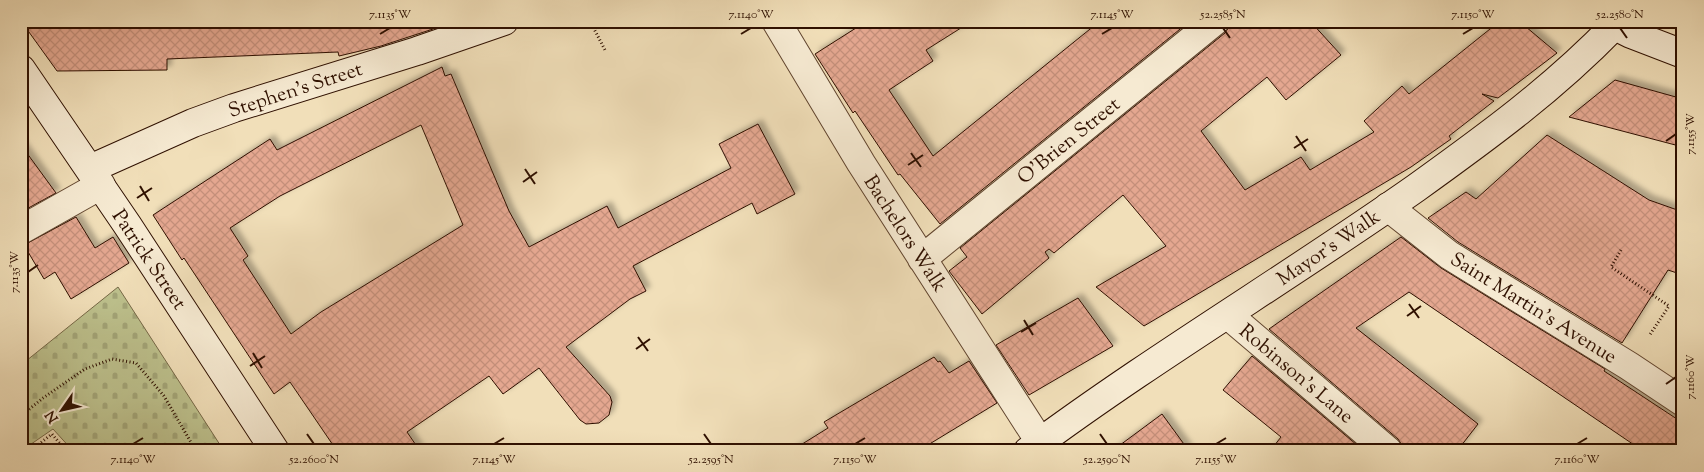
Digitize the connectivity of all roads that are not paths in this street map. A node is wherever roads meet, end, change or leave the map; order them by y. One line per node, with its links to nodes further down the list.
1 (776, 21): 10 (street, Bachelors Walk)
2 (1215, 21): 10 (street, O'Brien Street)
3 (1613, 23): 5 (street); 8 (street, Mayor's Walk)
4 (486, 24): 7 (street, Stephen's Street)
5 (1683, 54)
6 (21, 69): 7 (street, Patrick Street)
7 (95, 177): 9 (street, Stephen's Street); 14 (street, Patrick Street)
8 (1388, 207): 11 (street, Mayor's Walk); 12 (street, Saint Martin's Avenue)
9 (21, 230)
10 (922, 259): 13 (street, Bachelors Walk)
11 (1228, 315): 13 (street, Mayor's Walk); 15 (street, Robinson's Lane)
12 (1683, 402)
13 (1034, 446)
14 (275, 451)
15 (1388, 451)

